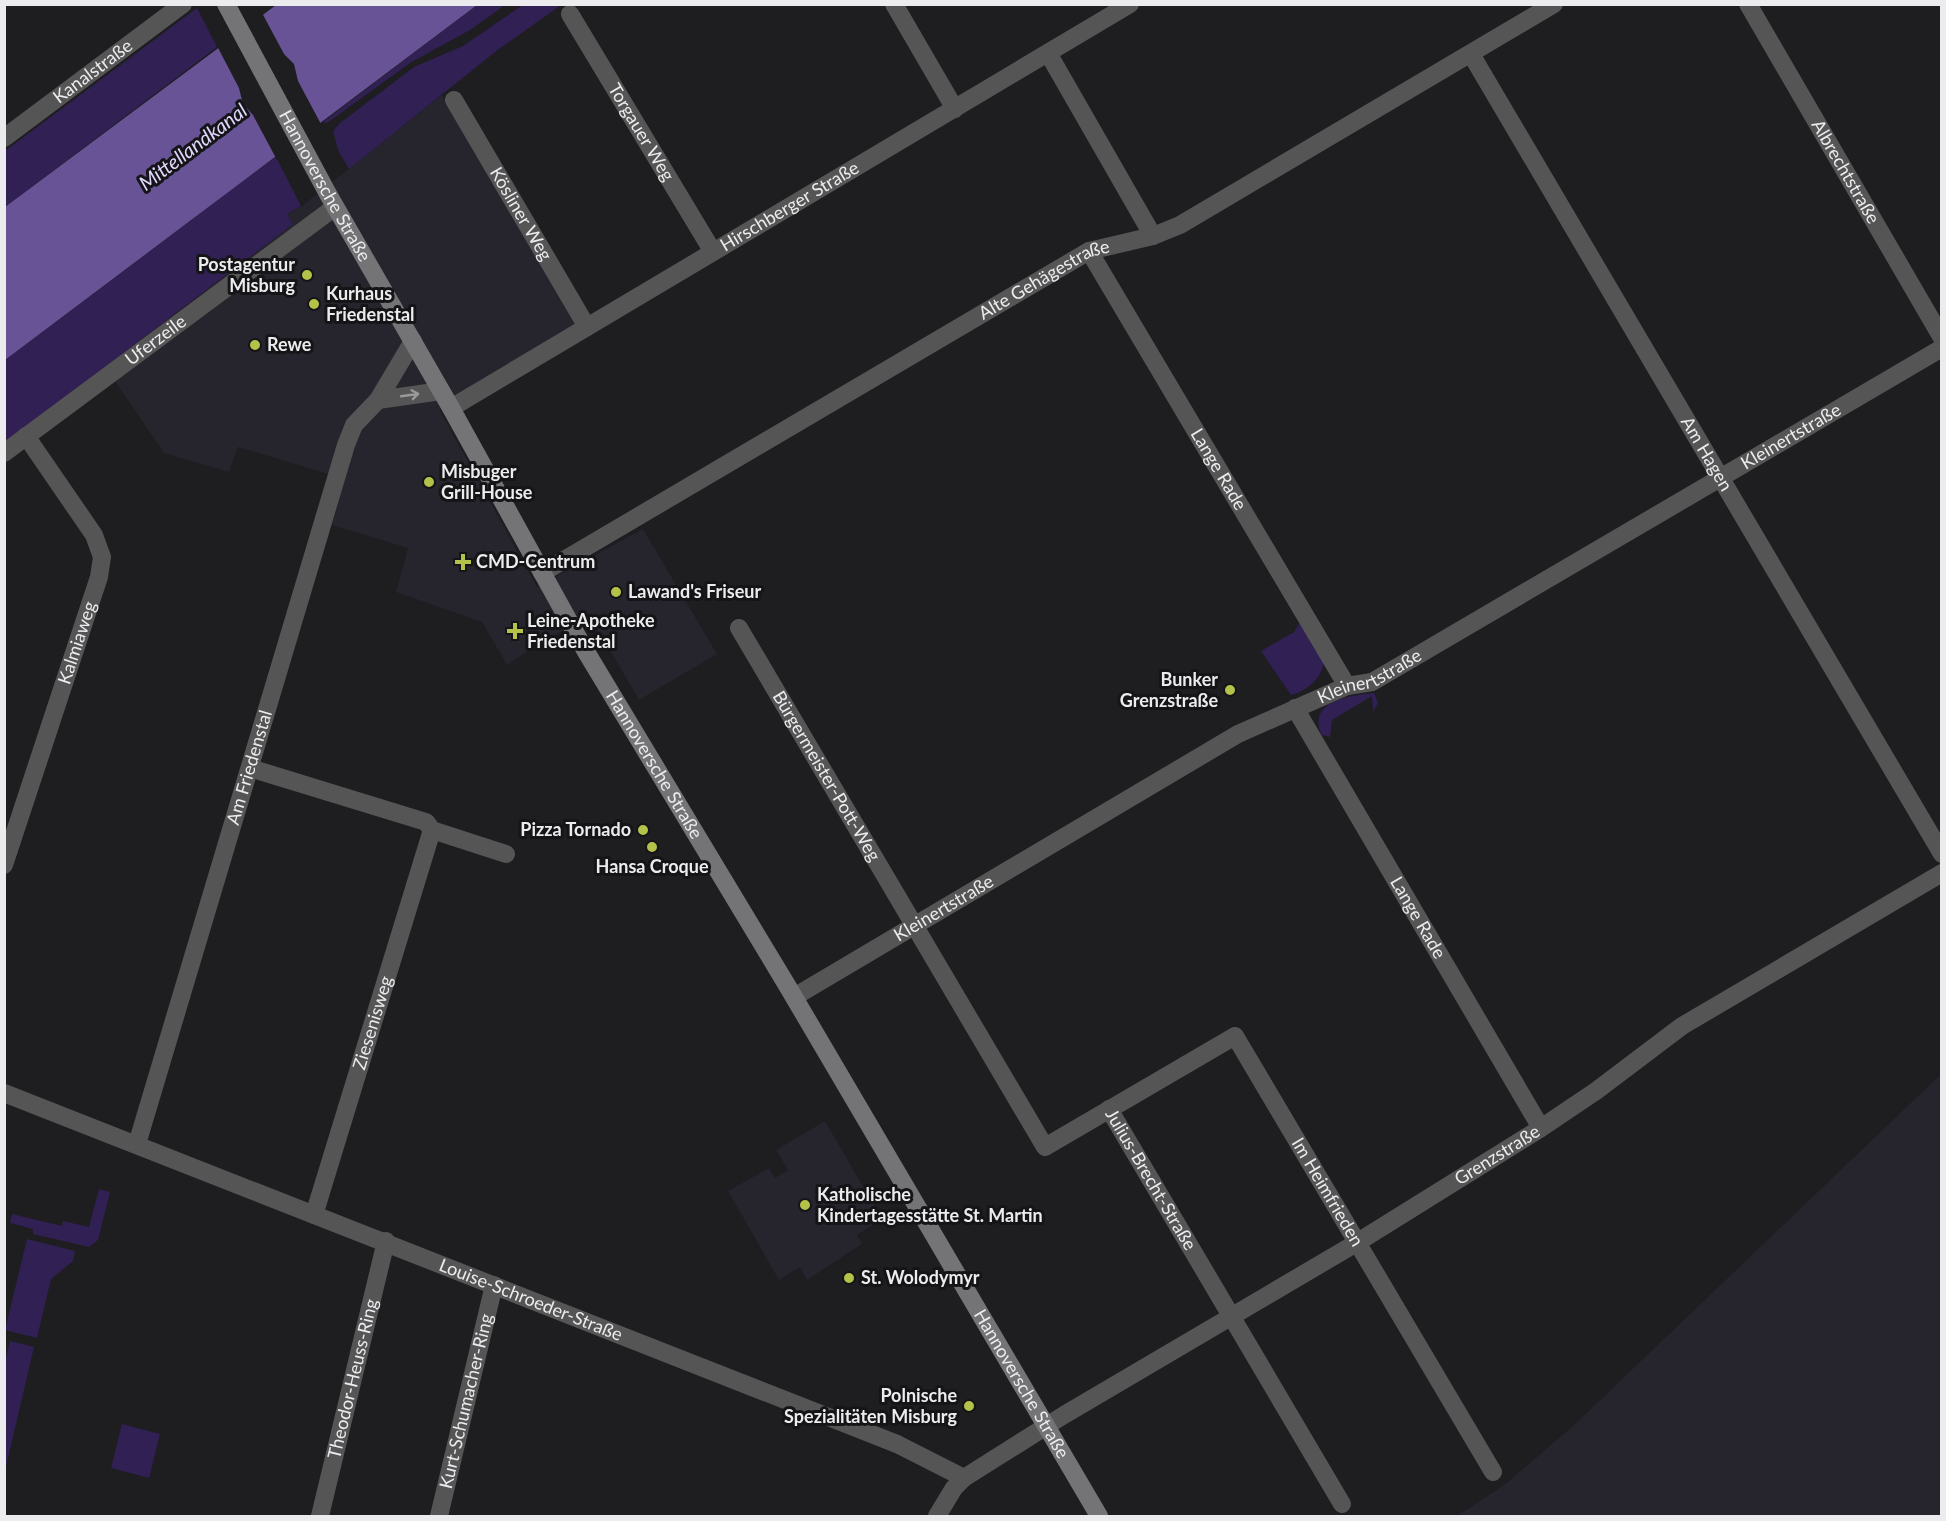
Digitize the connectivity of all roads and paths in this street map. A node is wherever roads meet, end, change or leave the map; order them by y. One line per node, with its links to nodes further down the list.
1 (183, 4): 12 (street, Kanalstraße)
2 (226, 4): 13 (main road, Hannoversche Straße)
3 (894, 4): 11 (street)
4 (1130, 4): 8 (street, Hirschberger Straße)
5 (1554, 4): 9 (street, Alte Gehägestraße)
6 (1748, 4): 18 (street, Albrechtstraße)
7 (570, 14): 16 (street, Torgauer Weg)
8 (1048, 53): 11 (street, Hirschberger Straße); 14 (street)
9 (1471, 54): 14 (street, Alte Gehägestraße); 26 (street, Am Hagen)
10 (454, 100): 17 (street, Kösliner Weg)
11 (955, 108): 16 (street, Hirschberger Straße)
12 (4, 138)
13 (335, 207): 19 (main road, Hannoversche Straße); 24 (street, Uferzeile)
14 (1153, 236): 15 (street, Alte Gehägestraße)
15 (1089, 251): 27 (street, Alte Gehägestraße); 29 (street, Lange Rade)
16 (712, 252): 17 (street, Hirschberger Straße)
17 (587, 327): 23 (street, Hirschberger Straße)
18 (1941, 338)
19 (413, 342): 21 (main road, Hannoversche Straße); 22 (street, Am Friedenstal)
20 (1941, 348): 26 (street, Kleinertstraße)
21 (441, 391): 22 (street, one-way to 21); 23 (main road, Hannoversche Straße)
22 (378, 400): 31 (street, Am Friedenstal)
23 (451, 408): 27 (main road, Hannoversche Straße)
24 (26, 436): 25 (street, Uferzeile); 35 (street, Kalmiaweg)
25 (4, 453)
26 (1720, 477): 29 (street, Kleinertstraße); 34 (street, Am Hagen)
27 (542, 573): 38 (main road, Hannoversche Straße)
28 (739, 628): 37 (street, Bürgermeister-Pott-Weg)
29 (1347, 686): 30 (street, Kleinertstraße)
30 (1295, 708): 37 (street, Kleinertstraße); 41 (street, Lange Rade)
31 (250, 768): 32 (street); 42 (street, Am Friedenstal)
32 (432, 830): 33 (street); 43 (street, Ziesenisweg)
33 (506, 854)
34 (1941, 854)
35 (4, 865)
36 (1941, 873): 41 (street, Grenzstraße)
37 (915, 924): 38 (street, Kleinertstraße); 40 (street, Julius-Brecht-Straße)
38 (794, 996): 48 (main road, Hannoversche Straße)
39 (4, 1093): 42 (street, Louise-Schroeder-Straße)
40 (1109, 1109): 45 (street, Im Heimfrieden); 47 (street, Julius-Brecht-Straße)
41 (1541, 1128): 45 (street, Grenzstraße)
42 (138, 1144): 43 (street, Louise-Schroeder-Straße)
43 (314, 1215): 44 (street, Louise-Schroeder-Straße)
44 (386, 1242): 46 (street, Louise-Schroeder-Straße); 52 (street, Theodor-Heuss-Ring)
45 (1358, 1242): 47 (street, Grenzstraße); 49 (street, Im Heimfrieden)
46 (494, 1285): 50 (street, Louise-Schroeder-Straße); 53 (street, Kurt-Schumacher-Ring)
47 (1231, 1316): 48 (street, Grenzstraße); 51 (street, Julius-Brecht-Straße)
48 (1045, 1427): 50 (street); 55 (main road, Hannoversche Straße)
49 (1493, 1472)
50 (964, 1478): 54 (street)
51 (1342, 1504)
52 (320, 1516)
53 (439, 1516)
54 (937, 1516)
55 (1099, 1516)

